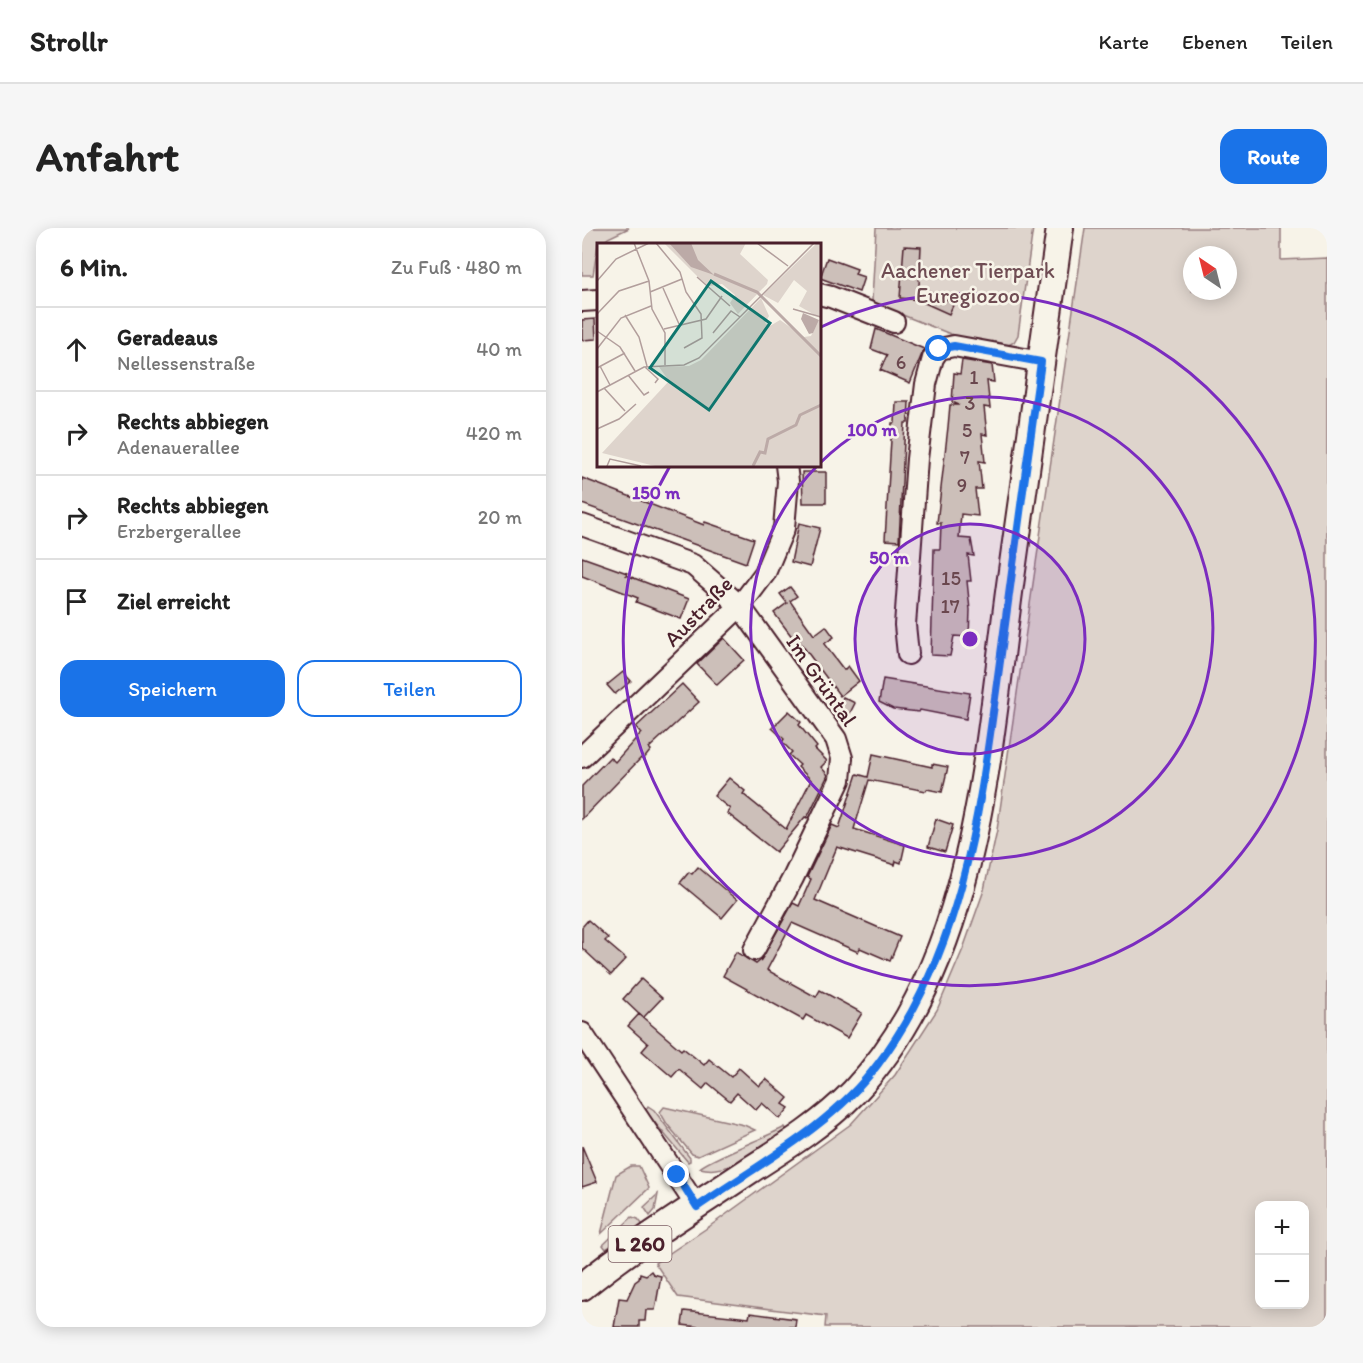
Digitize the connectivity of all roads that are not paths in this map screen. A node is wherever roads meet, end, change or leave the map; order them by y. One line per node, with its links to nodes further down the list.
1 (1060, 228): 6 (main road, L 260)
2 (820, 294): 5 (street)
3 (597, 300): 4 (street)
4 (582, 301)
5 (894, 322)
6 (1041, 362): 10 (street); 14 (main road, L 260)
7 (786, 466): 9 (street, Austraße)
8 (582, 525): 9 (street, Im Grüntal)
9 (740, 606): 11 (street, Austraße); 12 (street, Im Grüntal)
10 (908, 654)
11 (582, 757)
12 (754, 950)
13 (582, 1033): 14 (street)
14 (697, 1207): 15 (main road, L 260)
15 (582, 1287)

